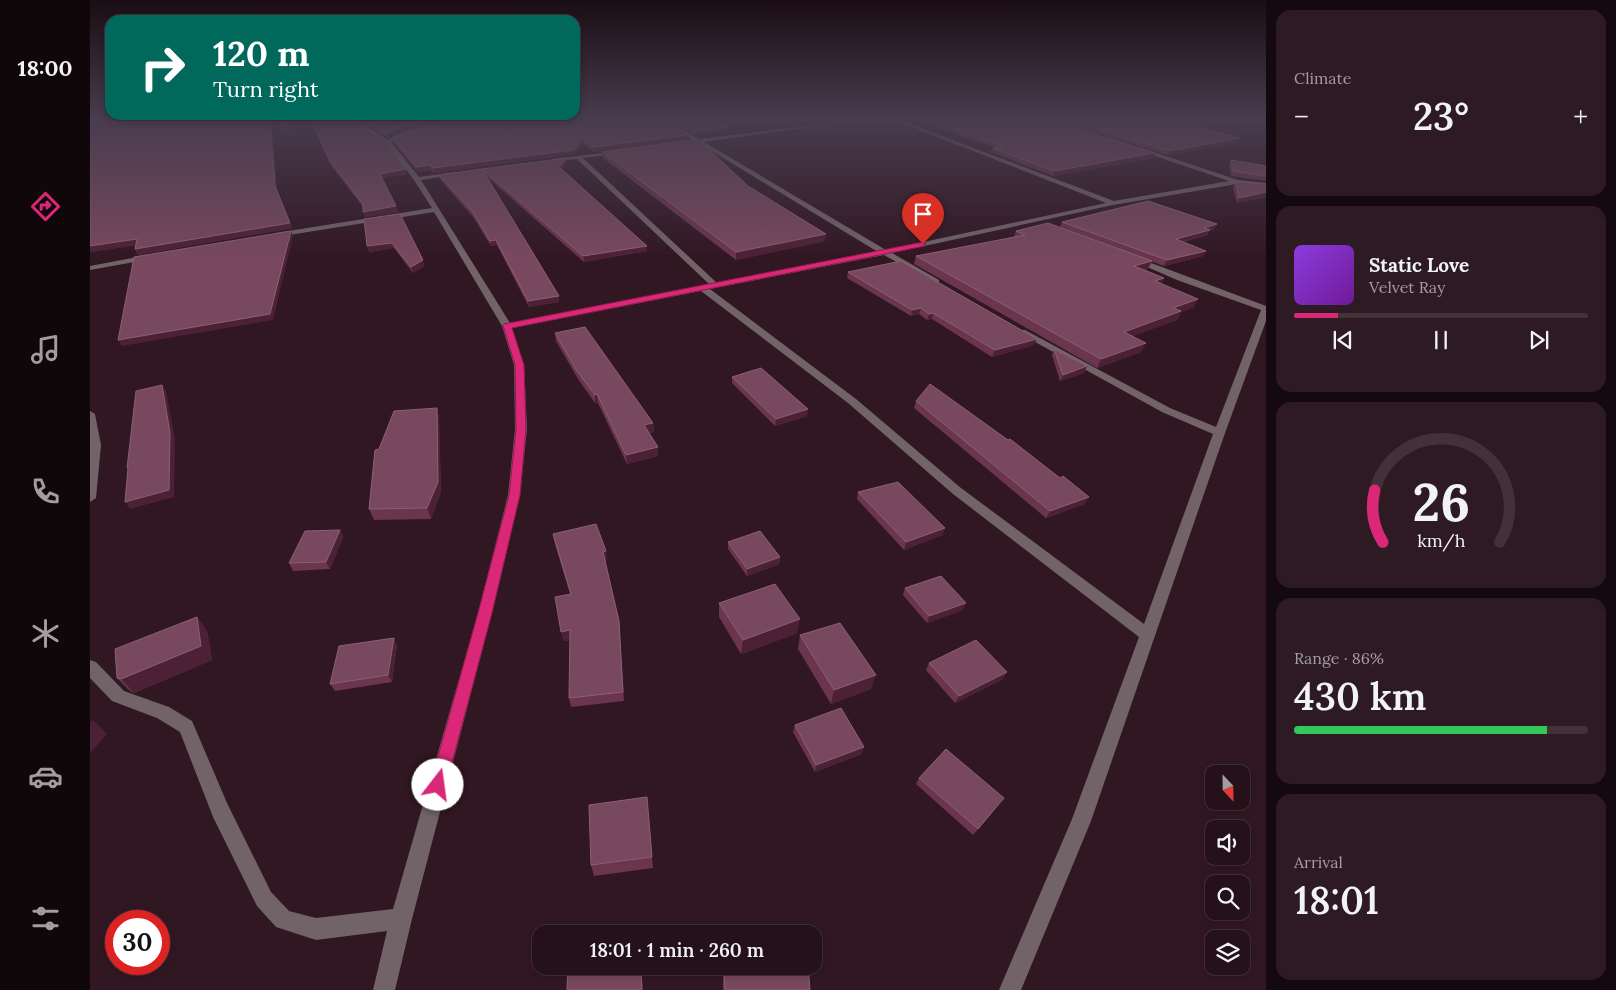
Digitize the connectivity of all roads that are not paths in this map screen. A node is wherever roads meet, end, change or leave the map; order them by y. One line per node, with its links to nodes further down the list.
1 (406, 165): 7 (street)
2 (587, 165): 19 (street)
3 (740, 165): 15 (street)
4 (1014, 165): 10 (street)
5 (1188, 165): 8 (street)
6 (464, 173): 7 (street)
7 (416, 179): 11 (street)
8 (1238, 182): 9 (street); 10 (street)
9 (1266, 186)
10 (1113, 203): 12 (street)
11 (434, 210): 14 (street); 23 (street)
12 (1032, 220): 13 (street); 15 (street)
13 (1049, 227)
14 (263, 237)
15 (887, 252): 19 (street); 20 (street)
16 (158, 255): 18 (street)
17 (1127, 257): 22 (street)
18 (90, 268)
19 (716, 286): 21 (street)
20 (943, 286)
21 (703, 288): 23 (street); 28 (street)
22 (1266, 309): 26 (street)
23 (507, 326): 30 (street)
24 (1016, 329): 26 (street)
25 (90, 414): 27 (street)
26 (1219, 434): 28 (street)
27 (90, 498)
28 (1147, 635): 32 (street)
29 (90, 667): 30 (street)
30 (402, 919): 31 (street)
31 (384, 990)
32 (1010, 990)

